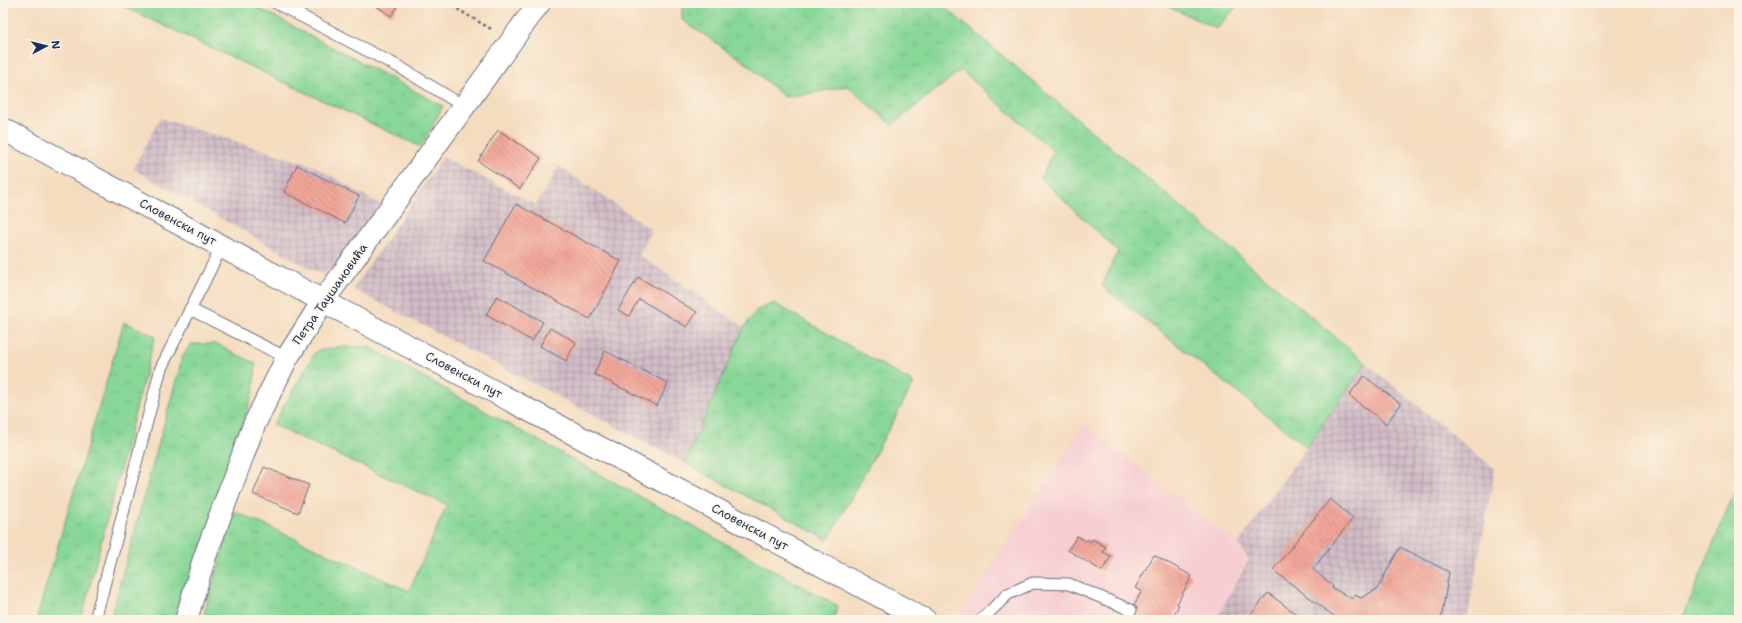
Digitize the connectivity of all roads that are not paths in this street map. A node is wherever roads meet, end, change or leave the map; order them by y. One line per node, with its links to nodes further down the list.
1 (276, 3): 3 (lane)
2 (539, 3): 3 (street, Петра Таушановића)
3 (465, 107): 6 (street, Петра Таушановића)
4 (3, 129): 5 (street, Словенски пут)
5 (222, 246): 6 (street, Словенски пут); 7 (lane)
6 (323, 301): 8 (street, Петра Таушановића); 12 (street, Словенски пут)
7 (190, 309): 8 (lane); 10 (lane)
8 (287, 358): 11 (street, Петра Таушановића)
9 (1131, 610): 13 (lane)
10 (95, 620)
11 (186, 620)
12 (925, 620)
13 (981, 620)

